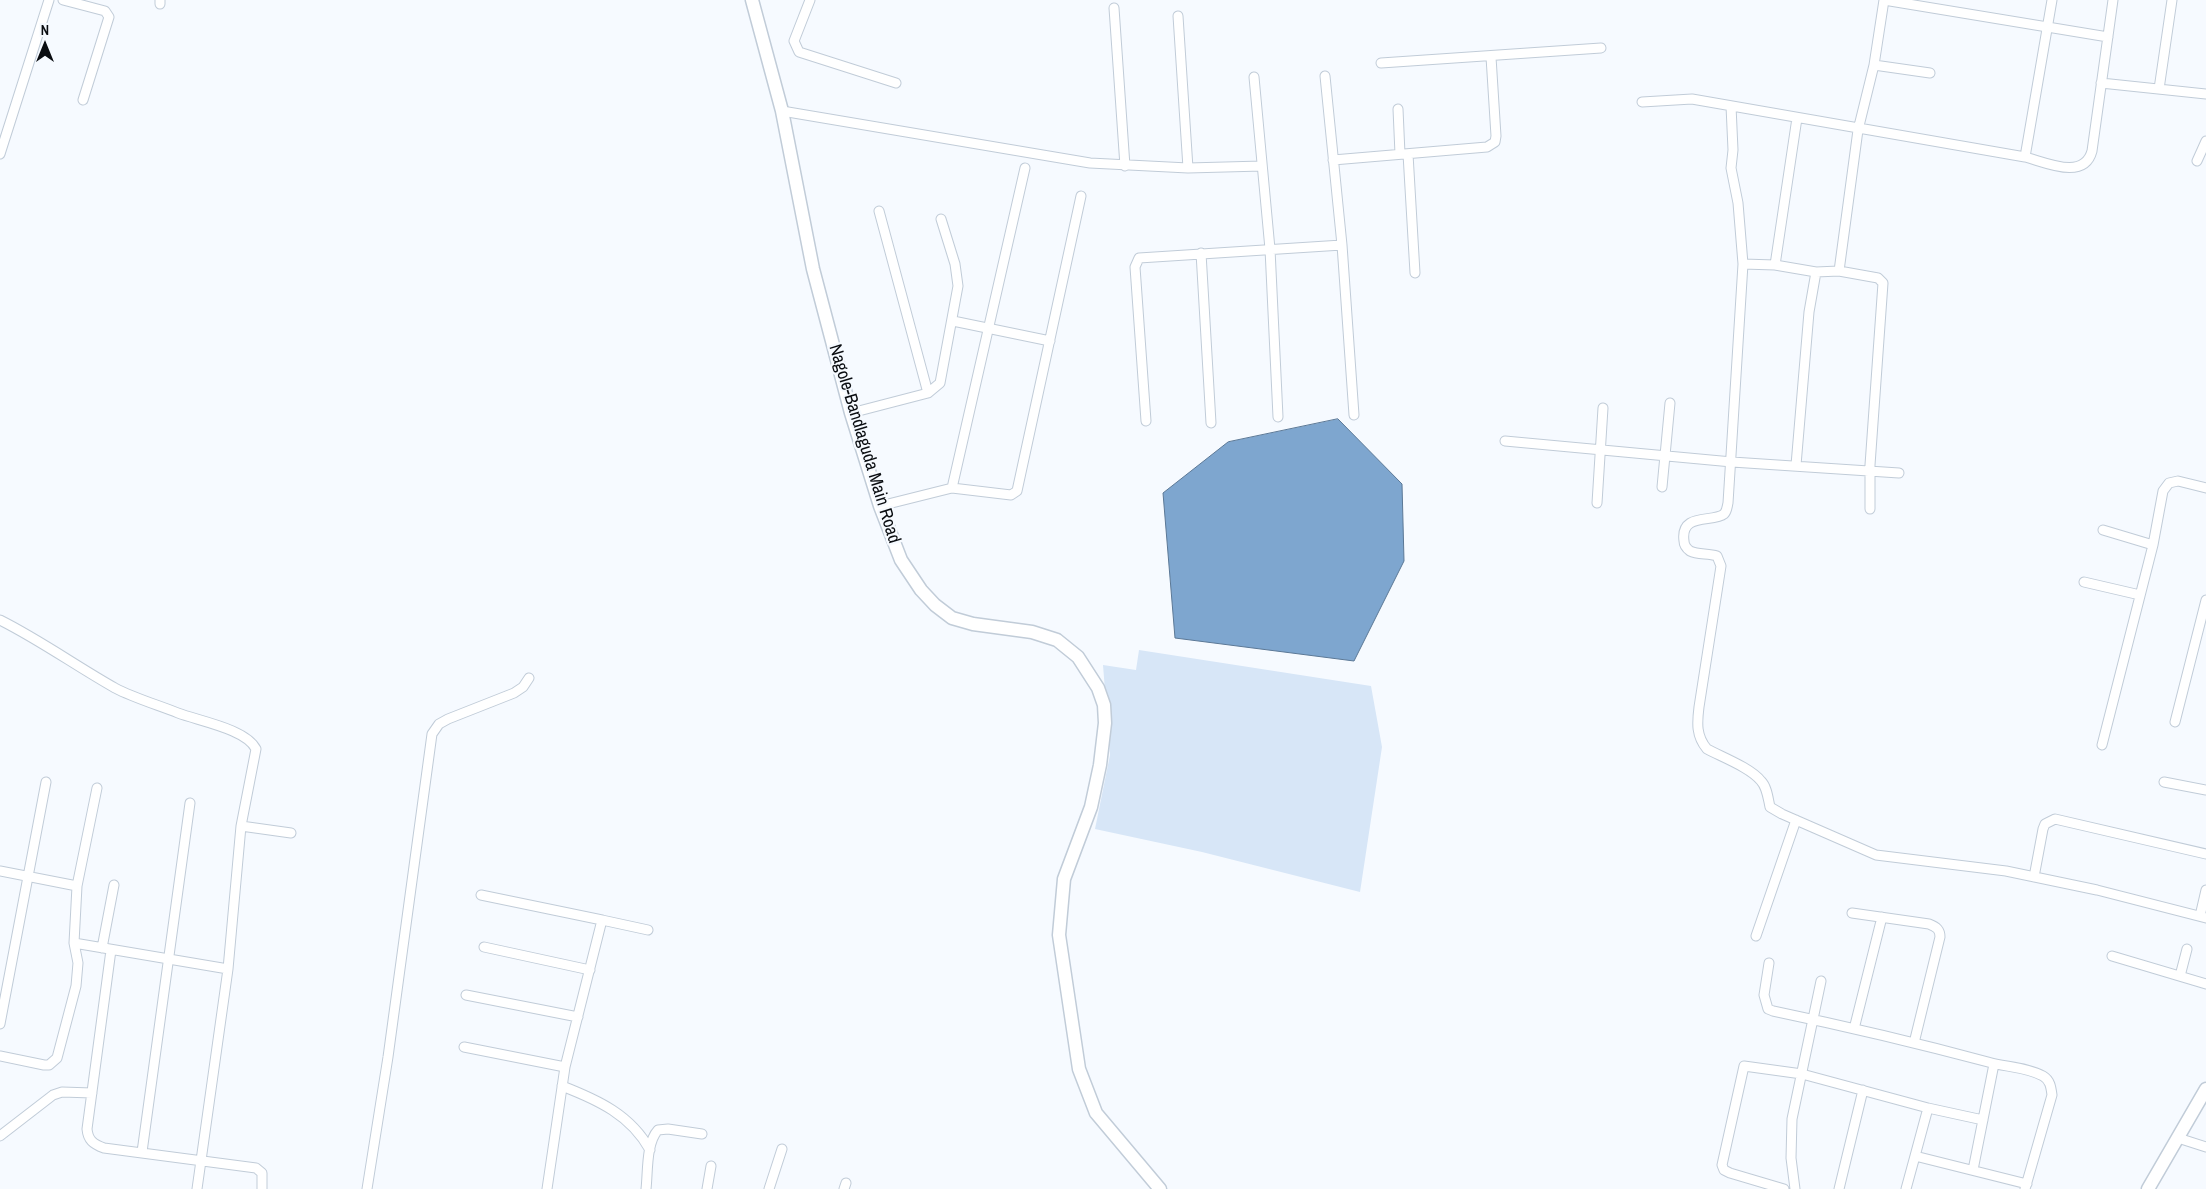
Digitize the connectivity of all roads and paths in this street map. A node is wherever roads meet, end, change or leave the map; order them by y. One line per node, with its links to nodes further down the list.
1 (49, 0): 32 (street)
2 (63, 0): 24 (street)
3 (752, 0): 28 (street, Nagole-Bandlaguda Main Road)
4 (810, 0): 20 (street)
5 (1884, 0): 11 (street); 16 (street)
6 (2052, 0): 11 (street)
7 (2114, 0): 12 (street)
8 (2172, 0): 22 (street)
9 (1114, 8): 37 (street)
10 (1178, 16): 40 (street)
11 (2048, 28): 12 (street); 34 (street)
12 (2108, 37): 21 (street)
13 (1601, 48): 14 (street)
14 (1491, 57): 15 (street); 33 (street)
15 (1381, 63)
16 (1874, 65): 17 (street); 30 (street)
17 (1930, 73)
18 (1325, 76): 35 (street)
19 (1254, 77): 38 (street)
20 (896, 83)
21 (2102, 83): 22 (street); 34 (street)
22 (2159, 89): 23 (street)
23 (2206, 94)
24 (83, 100)
25 (1642, 102): 26 (street)
26 (1731, 106): 29 (street); 47 (street)
27 (1398, 110): 33 (street)
28 (782, 112): 37 (street); 58 (street, Nagole-Bandlaguda Main Road)
29 (1797, 118): 30 (street); 48 (street)
30 (1858, 130): 34 (street); 49 (street)
31 (2206, 141): 36 (street)
32 (0, 154)
33 (1404, 154): 35 (street); 51 (street)
34 (2025, 158)
35 (1333, 160): 44 (street)
36 (2197, 161)
37 (1125, 166): 40 (street)
38 (1262, 166): 40 (street); 45 (street)
39 (1025, 168): 53 (street)
40 (1188, 168)
41 (1081, 196): 54 (street)
42 (879, 212): 55 (street)
43 (941, 219): 52 (street)
44 (1342, 244): 45 (street); 59 (street)
45 (1270, 249): 46 (street); 60 (street)
46 (1201, 253): 61 (street); 62 (street)
47 (1743, 264): 48 (street); 66 (street)
48 (1775, 265): 50 (street)
49 (1839, 271): 50 (street); 68 (street)
50 (1816, 272): 67 (street)
51 (1415, 273)
52 (953, 321): 53 (street); 55 (street)
53 (988, 327): 54 (street); 70 (street)
54 (1050, 341): 70 (street)
55 (928, 393): 58 (street)
56 (1670, 403): 65 (street)
57 (1603, 408): 64 (street)
58 (851, 413): 74 (street, Nagole-Bandlaguda Main Road)
59 (1354, 414)
60 (1278, 417)
61 (1146, 421)
62 (1211, 423)
63 (1505, 441): 64 (street)
64 (1602, 449): 65 (street); 73 (street)
65 (1666, 455): 66 (street); 71 (street)
66 (1732, 462): 67 (street); 90 (street)
67 (1796, 465): 68 (street)
68 (1871, 472): 69 (street); 75 (street)
69 (1898, 473)
70 (952, 488): 74 (street)
71 (1662, 488)
72 (2206, 488): 77 (street)
73 (1597, 503)
74 (880, 506): 155 (street, Nagole-Bandlaguda Main Road)
75 (1870, 509)
76 (2103, 530): 77 (street)
77 (2153, 545): 79 (street)
78 (2084, 582): 79 (street)
79 (2140, 595): 84 (street)
80 (2206, 600): 83 (street)
81 (0, 620): 91 (street)
82 (529, 678): 150 (street)
83 (2175, 722)
84 (2102, 745)
85 (46, 782): 95 (street)
86 (2164, 782): 88 (street)
87 (97, 788): 98 (street)
88 (2206, 790)
89 (190, 803): 112 (street)
90 (1796, 820): 96 (street); 106 (street)
91 (241, 826): 92 (street); 114 (street)
92 (291, 833)
93 (2206, 854): 96 (street)
94 (0, 871): 95 (street)
95 (28, 876): 98 (street); 122 (street)
96 (2034, 877): 103 (street)
97 (114, 885): 109 (street)
98 (77, 886): 107 (street)
99 (2206, 890): 103 (street)
100 (480, 895): 104 (street)
101 (1852, 913): 102 (street)
102 (1882, 917): 123 (street); 124 (street)
103 (2203, 917)
104 (602, 920): 105 (street); 115 (street)
105 (648, 930)
106 (1756, 936)
107 (74, 943): 109 (street); 126 (street)
108 (484, 947): 115 (street)
109 (107, 949): 112 (street); 133 (street)
110 (2187, 949): 116 (street)
111 (2112, 956): 116 (street)
112 (168, 959): 114 (street); 142 (street)
113 (1769, 963): 121 (street)
114 (228, 969): 144 (street)
115 (590, 970): 120 (street)
116 (2180, 976): 118 (street)
117 (1821, 981): 121 (street)
118 (2206, 984)
119 (466, 995): 120 (street)
120 (578, 1017): 128 (street)
121 (1813, 1020): 123 (street); 129 (street)
122 (0, 1024)
123 (1854, 1029): 124 (street)
124 (1914, 1043): 127 (street)
125 (464, 1047): 128 (street)
126 (0, 1056)
127 (1994, 1064): 135 (street); 147 (street)
128 (565, 1067): 130 (street)
129 (1802, 1074): 132 (street); 156 (street); 157 (street)
130 (562, 1086): 141 (street); 151 (street)
131 (2206, 1089): 138 (street)
132 (1863, 1090): 134 (street); 158 (street)
133 (92, 1094): 137 (street); 142 (street)
134 (1928, 1108): 135 (street); 143 (street)
135 (1983, 1120): 146 (street)
136 (702, 1134): 141 (street)
137 (0, 1136)
138 (2178, 1138): 139 (street); 160 (street)
139 (2206, 1147)
140 (782, 1149): 154 (street)
141 (650, 1150): 152 (street)
142 (142, 1152): 144 (street)
143 (1915, 1156): 146 (street); 159 (street)
144 (201, 1160): 148 (street); 149 (street)
145 (710, 1166): 153 (street)
146 (1973, 1170): 147 (street)
147 (2026, 1186)
148 (197, 1189)
149 (262, 1189)
150 (367, 1189)
151 (547, 1189)
152 (646, 1189)
153 (707, 1189)
154 (769, 1189)
155 (1160, 1189)
156 (1784, 1189)
157 (1795, 1189)
158 (1839, 1189)
159 (1906, 1189)
160 (2148, 1189)

